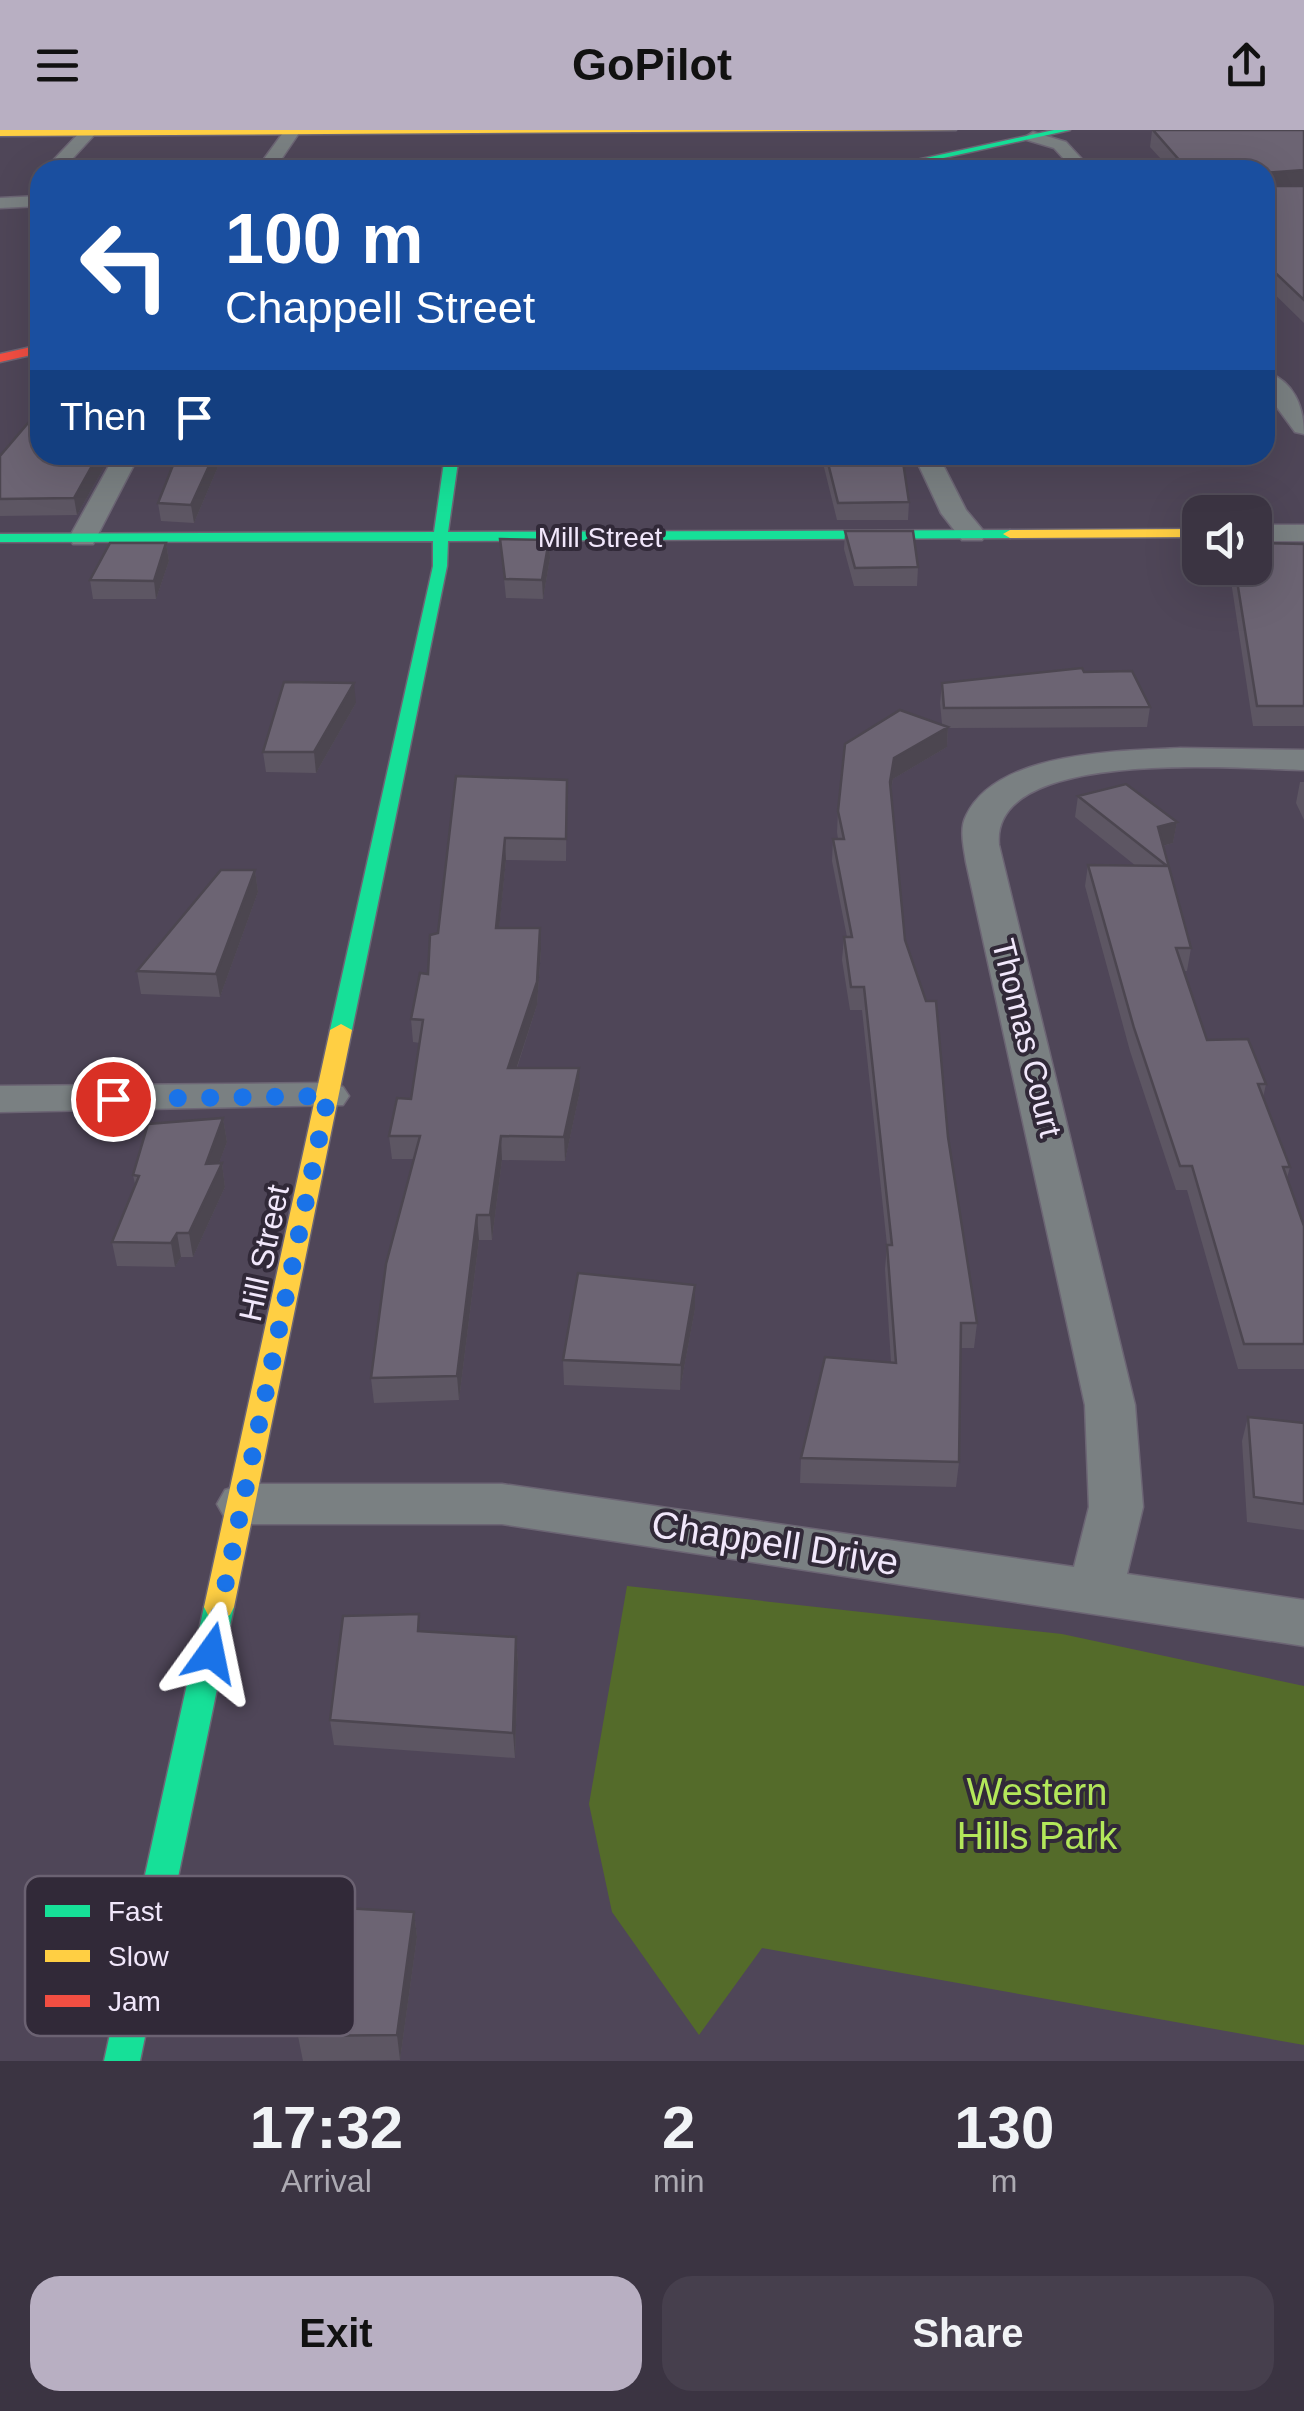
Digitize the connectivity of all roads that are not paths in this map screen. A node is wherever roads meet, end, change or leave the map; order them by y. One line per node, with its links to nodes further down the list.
1 (952, 130): 4 (street)
2 (1009, 130): 8 (street)
3 (1066, 130): 8 (street)
4 (754, 131): 9 (street)
5 (291, 132): 7 (street); 9 (street); 11 (street)
6 (0, 133): 7 (street)
7 (88, 133): 10 (street)
8 (1033, 137): 12 (street); 13 (street)
9 (519, 138)
10 (62, 160)
11 (272, 160)
12 (924, 160)
13 (1073, 160)
14 (30, 201): 15 (street)
15 (0, 202)
16 (30, 351): 17 (street)
17 (0, 358)
18 (1275, 398): 19 (street)
19 (1304, 427)
20 (121, 465): 29 (street)
21 (451, 465): 27 (street, Hill Street)
22 (931, 465): 26 (street)
23 (1182, 533): 26 (street, Mill Street)
24 (1272, 533): 25 (street)
25 (1304, 533)
26 (972, 534): 27 (street, Mill Street)
27 (440, 537): 29 (street, Mill Street); 31 (street, Hill Street)
28 (0, 538): 29 (street, Mill Street)
29 (83, 538)
30 (1304, 760): 34 (street, Thomas Court)
31 (328, 1096): 32 (street); 33 (street, Hill Street)
32 (0, 1099)
33 (244, 1504): 34 (street, Chappell Drive); 36 (street, Hill Street)
34 (1095, 1592): 35 (street, Chappell Drive)
35 (1304, 1623)
36 (163, 1876)
37 (127, 2036): 38 (street, Hill Street)
38 (122, 2061)

